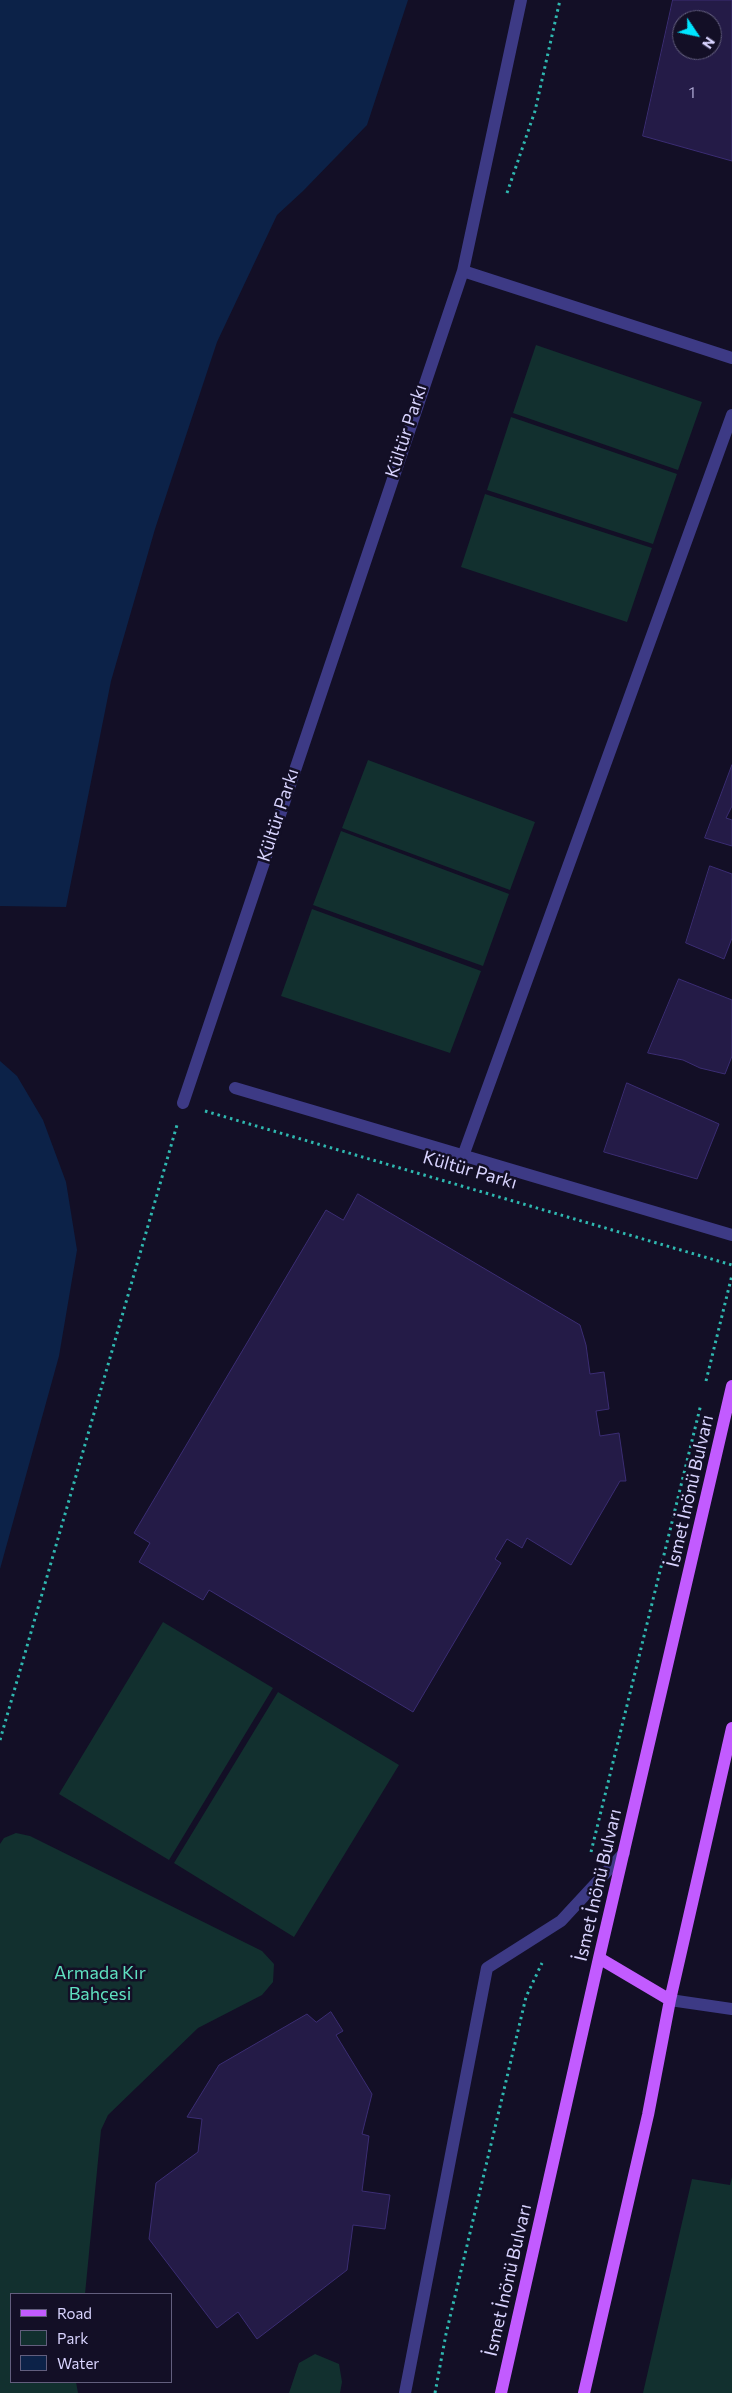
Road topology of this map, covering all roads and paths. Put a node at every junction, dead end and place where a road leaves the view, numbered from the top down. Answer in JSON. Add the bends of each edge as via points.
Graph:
{"nodes":[{"id":1,"x":521,"y":0,"type":"edge"},
{"id":2,"x":560,"y":0,"type":"edge"},
{"id":3,"x":506,"y":194,"type":"dead end"},
{"id":4,"x":463,"y":271,"type":"junction"},
{"id":5,"x":732,"y":358,"type":"edge"},
{"id":6,"x":732,"y":415,"type":"edge"},
{"id":7,"x":235,"y":1088,"type":"dead end"},
{"id":8,"x":183,"y":1103,"type":"joint"},
{"id":9,"x":196,"y":1108,"type":"dead end"},
{"id":10,"x":463,"y":1156,"type":"junction"},
{"id":11,"x":732,"y":1235,"type":"edge"},
{"id":12,"x":732,"y":1265,"type":"edge"},
{"id":13,"x":732,"y":1275,"type":"edge"},
{"id":14,"x":732,"y":1386,"type":"edge"},
{"id":15,"x":704,"y":1391,"type":"dead end"},
{"id":16,"x":701,"y":1400,"type":"dead end"},
{"id":17,"x":732,"y":1728,"type":"edge"},
{"id":18,"x":0,"y":1740,"type":"edge"},
{"id":19,"x":624,"y":1852,"type":"junction"},
{"id":20,"x":588,"y":1861,"type":"dead end"},
{"id":21,"x":561,"y":1921,"type":"junction"},
{"id":22,"x":599,"y":1958,"type":"junction"},
{"id":23,"x":670,"y":2000,"type":"junction"},
{"id":24,"x":732,"y":2009,"type":"edge"},
{"id":25,"x":404,"y":2393,"type":"edge"},
{"id":26,"x":435,"y":2393,"type":"edge"},
{"id":27,"x":501,"y":2393,"type":"edge"},
{"id":28,"x":584,"y":2393,"type":"edge"}],
"edges":[{"from":1,"to":4,"type":"street","name":"Kültür Parkı"},
{"from":2,"to":3,"type":"path","via":[[535,111]]},
{"from":4,"to":5,"type":"street"},
{"from":4,"to":8,"type":"street","name":"Kültür Parkı"},
{"from":6,"to":10,"type":"street"},
{"from":7,"to":10,"type":"street"},
{"from":8,"to":18,"type":"path"},
{"from":9,"to":12,"type":"path","name":"Kültür Parkı"},
{"from":10,"to":11,"type":"street"},
{"from":13,"to":15,"type":"path"},
{"from":14,"to":19,"type":"main road","name":"İsmet İnönü Bulvarı"},
{"from":16,"to":20,"type":"path"},
{"from":17,"to":23,"type":"main road"},
{"from":19,"to":21,"type":"street"},
{"from":19,"to":22,"type":"main road","name":"İsmet İnönü Bulvarı"},
{"from":21,"to":25,"type":"street","via":[[487,1968]]},
{"from":21,"to":26,"type":"path","via":[[526,1997]]},
{"from":22,"to":23,"type":"main road"},
{"from":22,"to":27,"type":"main road","name":"İsmet İnönü Bulvarı"},
{"from":23,"to":24,"type":"street"},
{"from":23,"to":28,"type":"main road","via":[[648,2115]]}]}
